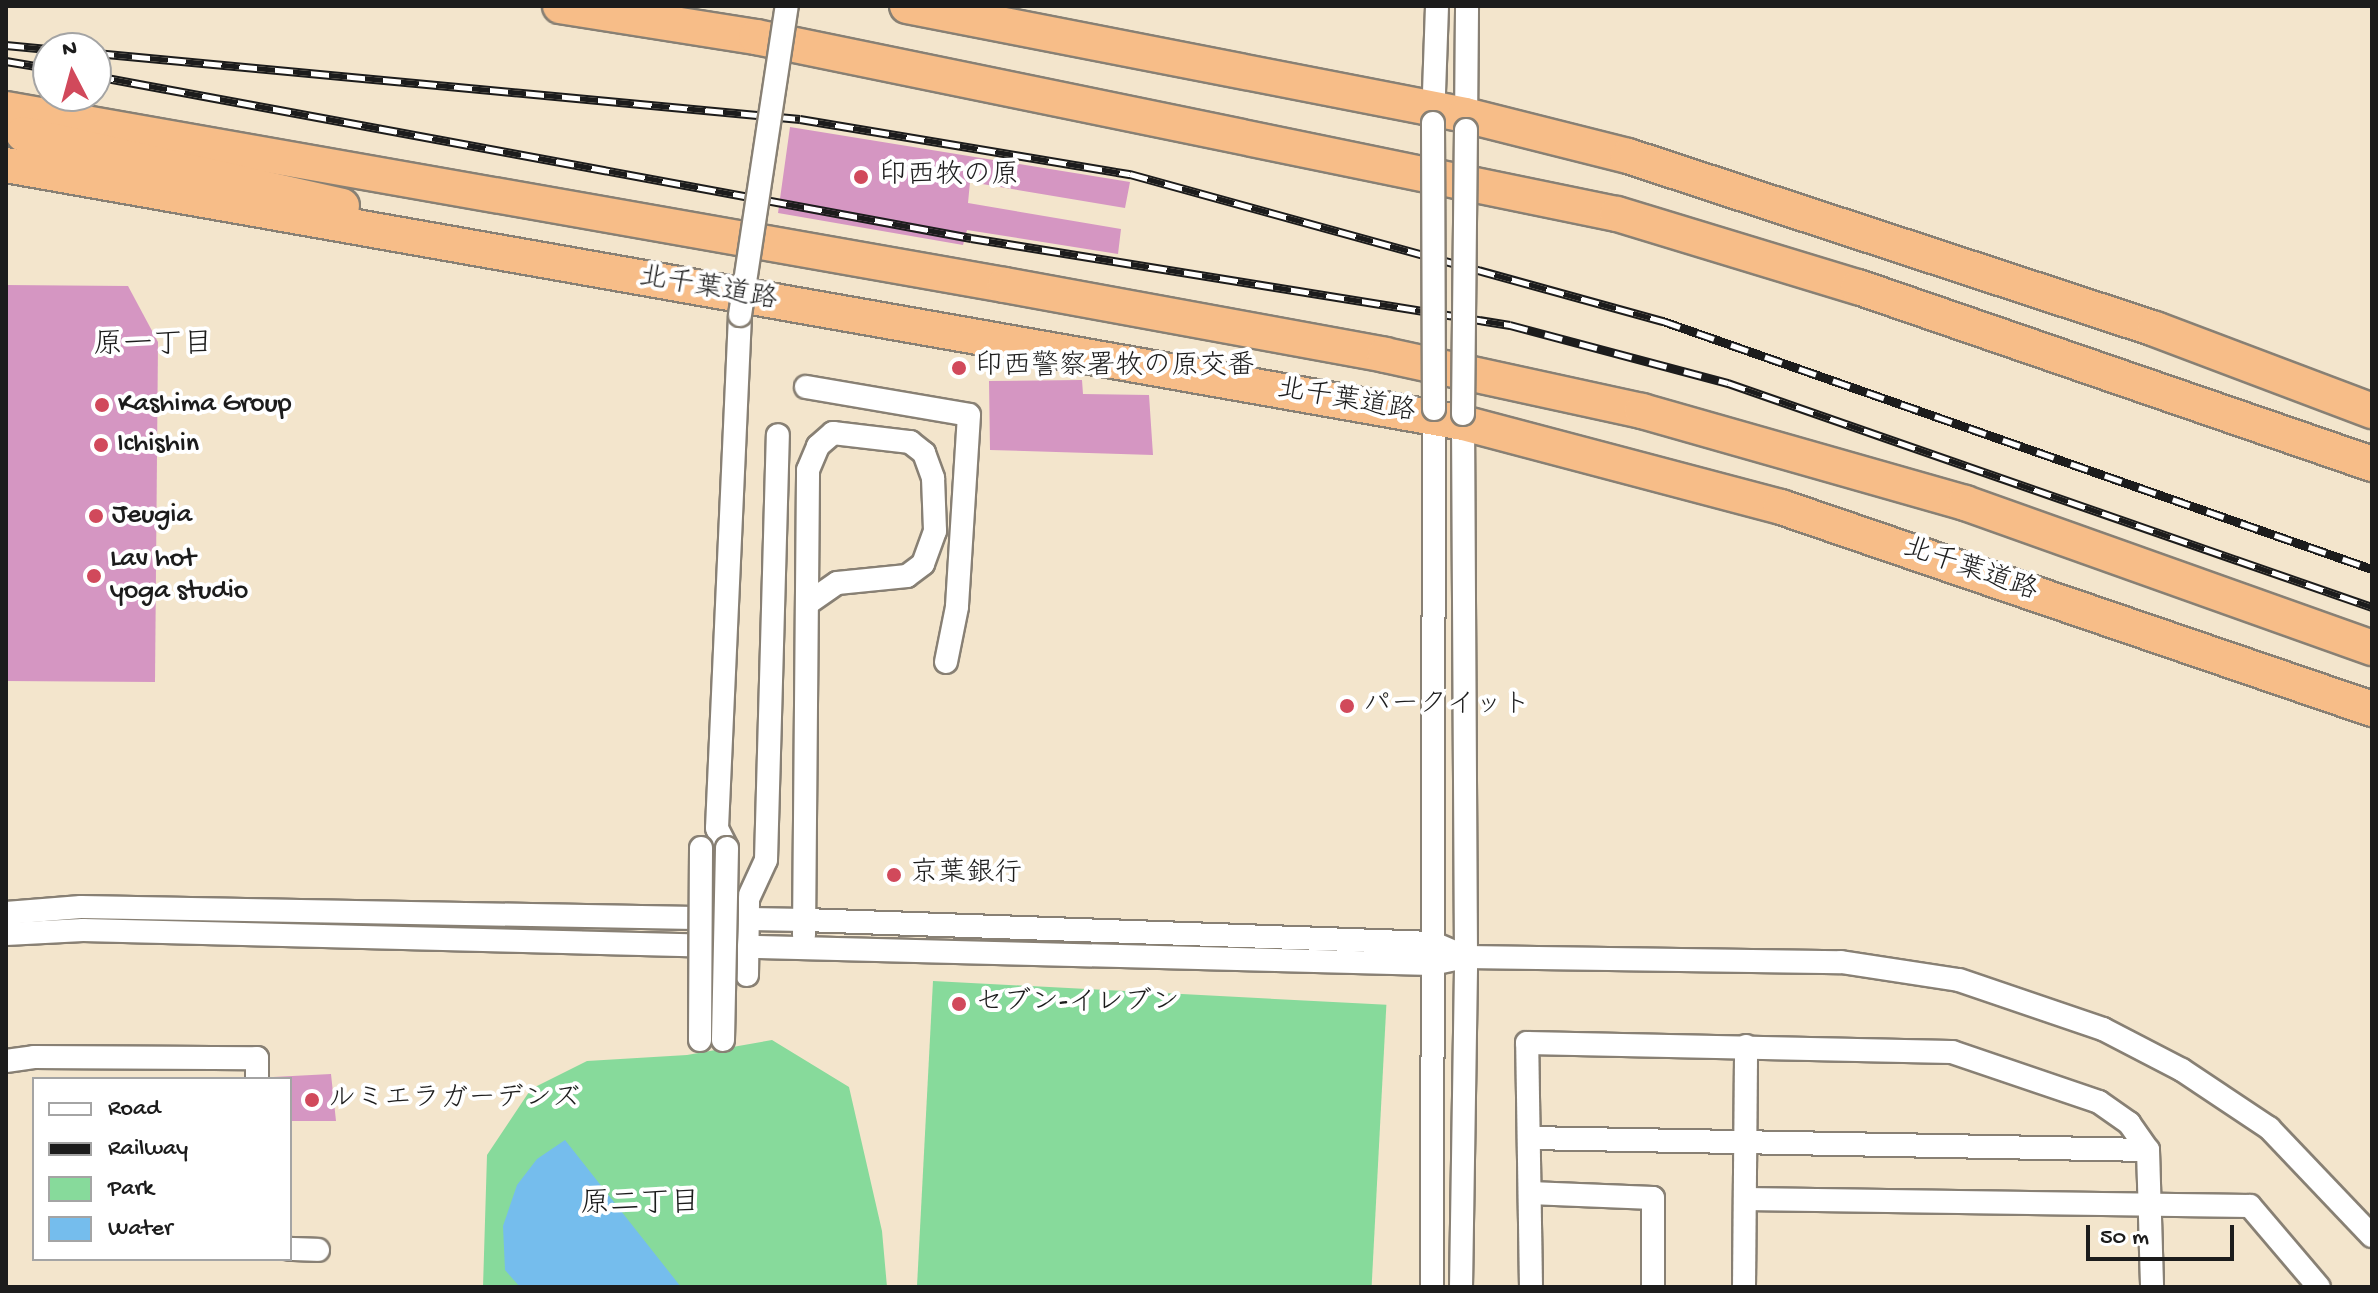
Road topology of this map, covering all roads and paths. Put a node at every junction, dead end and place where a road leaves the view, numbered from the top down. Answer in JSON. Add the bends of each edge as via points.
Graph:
{"nodes":[{"id":1,"x":560,"y":6,"type":"edge"},
{"id":2,"x":787,"y":6,"type":"edge"},
{"id":3,"x":907,"y":6,"type":"edge"},
{"id":4,"x":1437,"y":6,"type":"edge"},
{"id":5,"x":1467,"y":6,"type":"edge"},
{"id":6,"x":6,"y":109,"type":"edge"},
{"id":7,"x":1449,"y":119,"type":"junction"},
{"id":8,"x":6,"y":131,"type":"edge"},
{"id":9,"x":6,"y":165,"type":"edge"},
{"id":10,"x":466,"y":249,"type":"junction"},
{"id":11,"x":806,"y":387,"type":"dead end"},
{"id":12,"x":2372,"y":411,"type":"edge"},
{"id":13,"x":1448,"y":416,"type":"junction"},
{"id":14,"x":778,"y":435,"type":"dead end"},
{"id":15,"x":2372,"y":464,"type":"edge"},
{"id":16,"x":811,"y":601,"type":"junction"},
{"id":17,"x":2372,"y":648,"type":"edge"},
{"id":18,"x":946,"y":662,"type":"dead end"},
{"id":19,"x":2372,"y":709,"type":"edge"},
{"id":20,"x":722,"y":838,"type":"junction"},
{"id":21,"x":6,"y":913,"type":"edge"},
{"id":22,"x":748,"y":919,"type":"junction"},
{"id":23,"x":805,"y":920,"type":"junction"},
{"id":24,"x":6,"y":934,"type":"edge"},
{"id":25,"x":748,"y":947,"type":"junction"},
{"id":26,"x":804,"y":948,"type":"junction"},
{"id":27,"x":1432,"y":954,"type":"junction"},
{"id":28,"x":1466,"y":957,"type":"junction"},
{"id":29,"x":747,"y":975,"type":"dead end"},
{"id":30,"x":1746,"y":1046,"type":"junction"},
{"id":31,"x":6,"y":1061,"type":"edge"},
{"id":32,"x":257,"y":1077,"type":"edge"},
{"id":33,"x":1529,"y":1138,"type":"junction"},
{"id":34,"x":1746,"y":1144,"type":"junction"},
{"id":35,"x":2148,"y":1150,"type":"junction"},
{"id":36,"x":1530,"y":1193,"type":"junction"},
{"id":37,"x":1745,"y":1199,"type":"junction"},
{"id":38,"x":2153,"y":1205,"type":"junction"},
{"id":39,"x":2372,"y":1236,"type":"edge"},
{"id":40,"x":292,"y":1249,"type":"edge"},
{"id":41,"x":318,"y":1250,"type":"dead end"},
{"id":42,"x":1432,"y":1287,"type":"edge"},
{"id":43,"x":1461,"y":1287,"type":"edge"},
{"id":44,"x":1531,"y":1287,"type":"edge"},
{"id":45,"x":1653,"y":1287,"type":"edge"},
{"id":46,"x":1744,"y":1287,"type":"edge"},
{"id":47,"x":2152,"y":1287,"type":"edge"},
{"id":48,"x":2319,"y":1287,"type":"edge"}],
"edges":[{"from":1,"to":15,"type":"highway","via":[[771,40],[1617,214],[1858,287]]},
{"from":2,"to":20,"type":"street","bridge":true,"via":[[740,315]]},
{"from":3,"to":7,"type":"highway"},
{"from":4,"to":7,"type":"street"},
{"from":5,"to":7,"type":"street"},
{"from":6,"to":17,"type":"highway","name":"北千葉道路","via":[[1385,355],[1642,411],[1965,503],[2216,588]]},
{"from":7,"to":12,"type":"highway","via":[[1628,156],[2155,329]]},
{"from":7,"to":13,"type":"street","bridge":true},
{"from":7,"to":13,"type":"street","bridge":true},
{"from":8,"to":10,"type":"highway","via":[[416,224]]},
{"from":9,"to":10,"type":"highway","name":"北千葉道路"},
{"from":10,"to":13,"type":"highway","name":"北千葉道路"},
{"from":11,"to":18,"type":"street","via":[[969,415],[957,607]]},
{"from":13,"to":19,"type":"highway","name":"北千葉道路","via":[[1781,507]]},
{"from":13,"to":27,"type":"street"},
{"from":13,"to":28,"type":"street"},
{"from":14,"to":22,"type":"street","via":[[766,860],[748,899]]},
{"from":16,"to":16,"type":"street","via":[[808,470],[818,446],[833,433],[910,442],[924,453],[933,478],[935,531],[923,564],[907,576],[837,583]]},
{"from":16,"to":23,"type":"street"},
{"from":20,"to":20,"type":"street","bridge":true,"via":[[701,848],[700,1040],[723,1040]]},
{"from":21,"to":22,"type":"street","via":[[81,907]]},
{"from":22,"to":23,"type":"street"},
{"from":22,"to":25,"type":"street"},
{"from":23,"to":26,"type":"street"},
{"from":23,"to":27,"type":"street"},
{"from":24,"to":25,"type":"street","via":[[83,930]]},
{"from":25,"to":26,"type":"street"},
{"from":25,"to":29,"type":"street"},
{"from":26,"to":27,"type":"street"},
{"from":27,"to":28,"type":"street"},
{"from":27,"to":42,"type":"street"},
{"from":28,"to":39,"type":"street","via":[[1841,962],[1959,980],[2031,1001],[2103,1029],[2182,1070],[2269,1128]]},
{"from":28,"to":43,"type":"street"},
{"from":30,"to":33,"type":"street","via":[[1527,1043]]},
{"from":30,"to":34,"type":"street"},
{"from":30,"to":35,"type":"street","via":[[1952,1052],[2099,1102],[2129,1123]]},
{"from":31,"to":32,"type":"street","via":[[257,1058]]},
{"from":33,"to":34,"type":"street"},
{"from":33,"to":36,"type":"street"},
{"from":34,"to":35,"type":"street"},
{"from":34,"to":37,"type":"street"},
{"from":35,"to":38,"type":"street"},
{"from":36,"to":44,"type":"street"},
{"from":36,"to":45,"type":"street","via":[[1653,1198]]},
{"from":37,"to":38,"type":"street"},
{"from":37,"to":46,"type":"street"},
{"from":38,"to":47,"type":"street"},
{"from":38,"to":48,"type":"street","via":[[2250,1206]]},
{"from":40,"to":41,"type":"street"}]}
